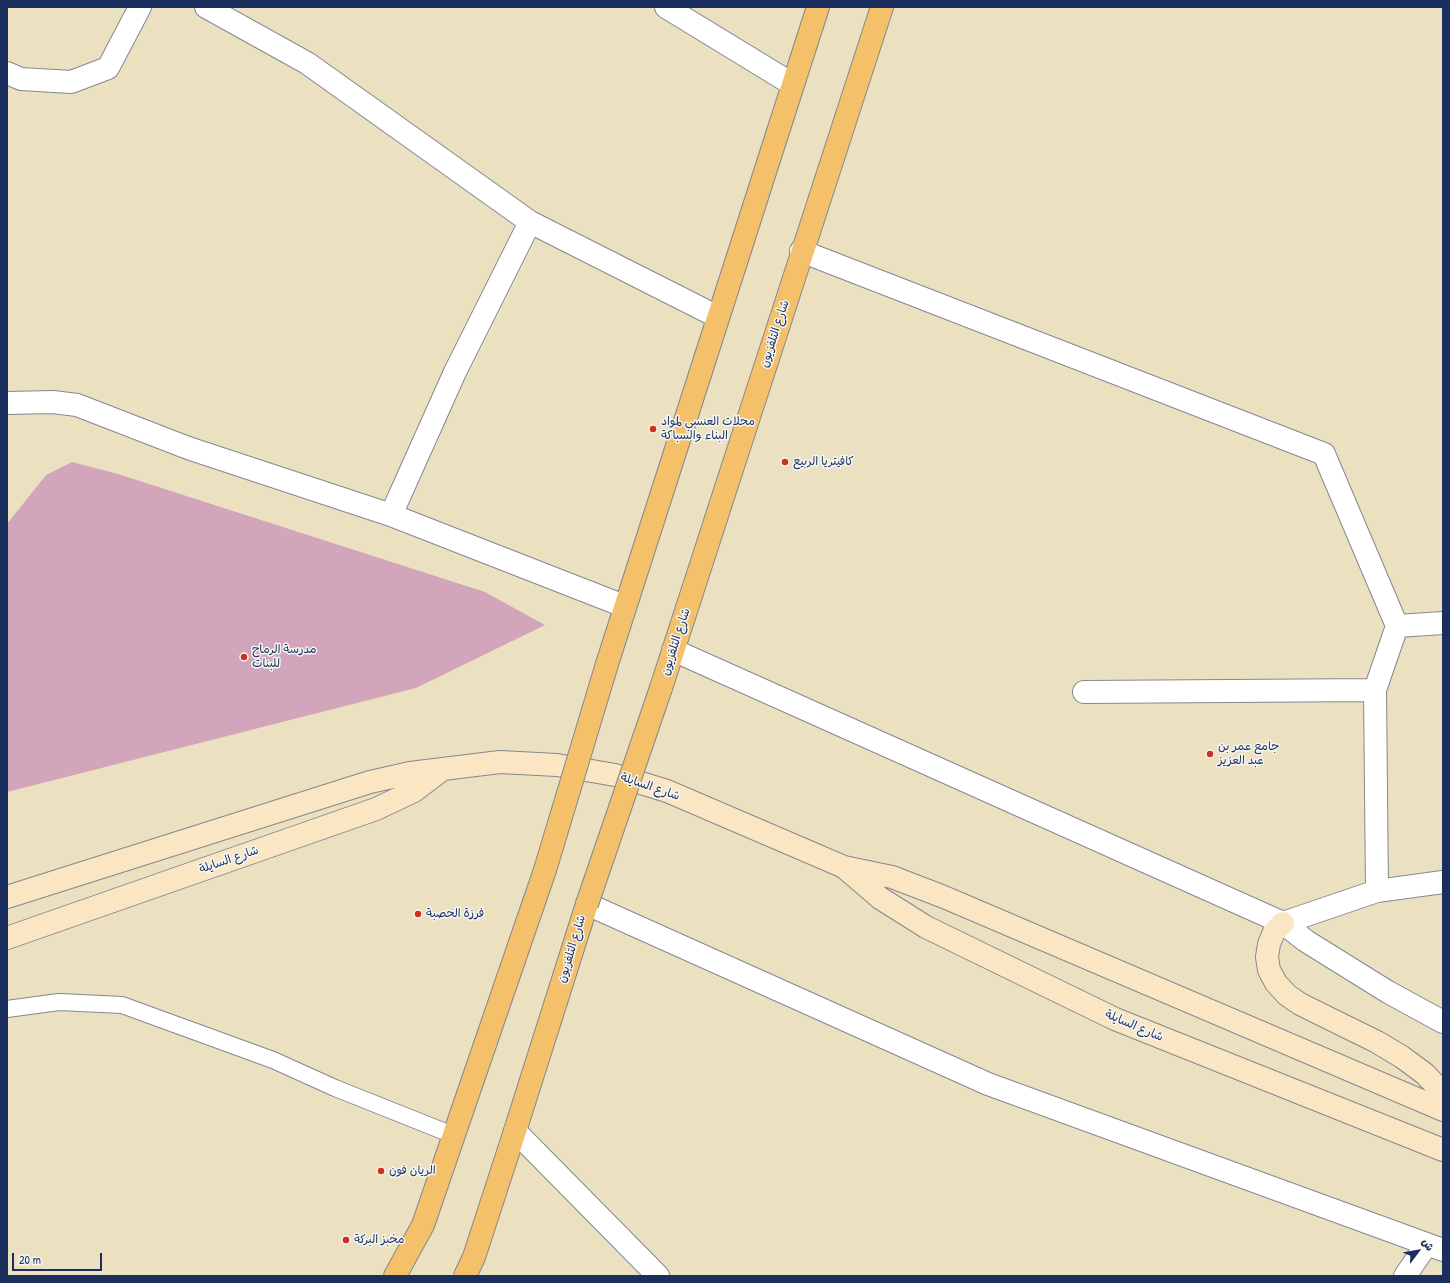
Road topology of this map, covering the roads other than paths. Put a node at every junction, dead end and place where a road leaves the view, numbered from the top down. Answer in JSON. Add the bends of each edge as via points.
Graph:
{"nodes":[{"id":1,"x":140,"y":7,"type":"edge"},
{"id":2,"x":206,"y":7,"type":"edge"},
{"id":3,"x":666,"y":7,"type":"edge"},
{"id":4,"x":818,"y":7,"type":"edge"},
{"id":5,"x":882,"y":7,"type":"edge"},
{"id":6,"x":7,"y":73,"type":"edge"},
{"id":7,"x":792,"y":84,"type":"junction"},
{"id":8,"x":530,"y":222,"type":"junction"},
{"id":9,"x":801,"y":251,"type":"junction"},
{"id":10,"x":718,"y":317,"type":"junction"},
{"id":11,"x":7,"y":403,"type":"edge"},
{"id":12,"x":391,"y":515,"type":"junction"},
{"id":13,"x":624,"y":606,"type":"junction"},
{"id":14,"x":1443,"y":622,"type":"edge"},
{"id":15,"x":1397,"y":626,"type":"junction"},
{"id":16,"x":673,"y":650,"type":"junction"},
{"id":17,"x":1375,"y":690,"type":"junction"},
{"id":18,"x":1084,"y":692,"type":"dead end"},
{"id":19,"x":444,"y":769,"type":"junction"},
{"id":20,"x":844,"y":867,"type":"junction"},
{"id":21,"x":1443,"y":882,"type":"edge"},
{"id":22,"x":1377,"y":891,"type":"junction"},
{"id":23,"x":7,"y":897,"type":"edge"},
{"id":24,"x":587,"y":904,"type":"junction"},
{"id":25,"x":1283,"y":923,"type":"junction"},
{"id":26,"x":7,"y":938,"type":"edge"},
{"id":27,"x":7,"y":1009,"type":"edge"},
{"id":28,"x":1443,"y":1022,"type":"edge"},
{"id":29,"x":1443,"y":1093,"type":"edge"},
{"id":30,"x":1443,"y":1110,"type":"edge"},
{"id":31,"x":515,"y":1131,"type":"junction"},
{"id":32,"x":453,"y":1135,"type":"junction"},
{"id":33,"x":1443,"y":1150,"type":"edge"},
{"id":34,"x":1435,"y":1247,"type":"edge"},
{"id":35,"x":395,"y":1276,"type":"edge"},
{"id":36,"x":465,"y":1276,"type":"edge"},
{"id":37,"x":658,"y":1276,"type":"edge"},
{"id":38,"x":1405,"y":1276,"type":"edge"}],
"edges":[{"from":1,"to":6,"type":"street","via":[[108,68],[70,82],[21,79]]},
{"from":2,"to":8,"type":"street","via":[[307,63]]},
{"from":3,"to":7,"type":"street"},
{"from":4,"to":7,"type":"main road"},
{"from":5,"to":9,"type":"main road","name":"شارع التلفزيون"},
{"from":7,"to":10,"type":"main road"},
{"from":8,"to":10,"type":"street"},
{"from":8,"to":12,"type":"street","via":[[455,372]]},
{"from":9,"to":15,"type":"street","via":[[1324,454]]},
{"from":9,"to":16,"type":"main road","name":"شارع التلفزيون"},
{"from":10,"to":13,"type":"main road"},
{"from":11,"to":12,"type":"street","via":[[53,402],[77,405],[188,448]]},
{"from":12,"to":13,"type":"street"},
{"from":13,"to":32,"type":"main road","bridge":true,"via":[[545,870]]},
{"from":14,"to":15,"type":"street"},
{"from":15,"to":17,"type":"street"},
{"from":16,"to":24,"type":"main road","name":"شارع التلفزيون","bridge":true},
{"from":16,"to":25,"type":"street"},
{"from":17,"to":18,"type":"street"},
{"from":17,"to":22,"type":"street"},
{"from":19,"to":20,"type":"main road","name":"شارع السايلة","via":[[500,762],[557,764],[615,775],[667,791]]},
{"from":19,"to":23,"type":"main road","name":"شارع السايلة","via":[[370,782]]},
{"from":19,"to":26,"type":"main road","name":"شارع السايلة","via":[[414,791],[376,810]]},
{"from":20,"to":30,"type":"main road","name":"شارع السايلة","via":[[892,877],[944,896]]},
{"from":20,"to":33,"type":"main road","name":"شارع السايلة","via":[[880,898],[926,927],[1115,1019]]},
{"from":21,"to":22,"type":"street"},
{"from":22,"to":25,"type":"street"},
{"from":24,"to":31,"type":"main road","name":"شارع التلفزيون"},
{"from":24,"to":34,"type":"street","via":[[988,1084]]},
{"from":25,"to":28,"type":"street","via":[[1306,941],[1388,992]]},
{"from":25,"to":29,"type":"main road","via":[[1274,932],[1267,956],[1269,970],[1287,995],[1402,1057],[1425,1074]]},
{"from":27,"to":32,"type":"lane","via":[[59,1002],[122,1005],[273,1060]]},
{"from":31,"to":36,"type":"main road","name":"شارع التلفزيون","via":[[474,1257]]},
{"from":31,"to":37,"type":"street"},
{"from":32,"to":35,"type":"main road","via":[[423,1225]]},
{"from":34,"to":38,"type":"street"}]}
